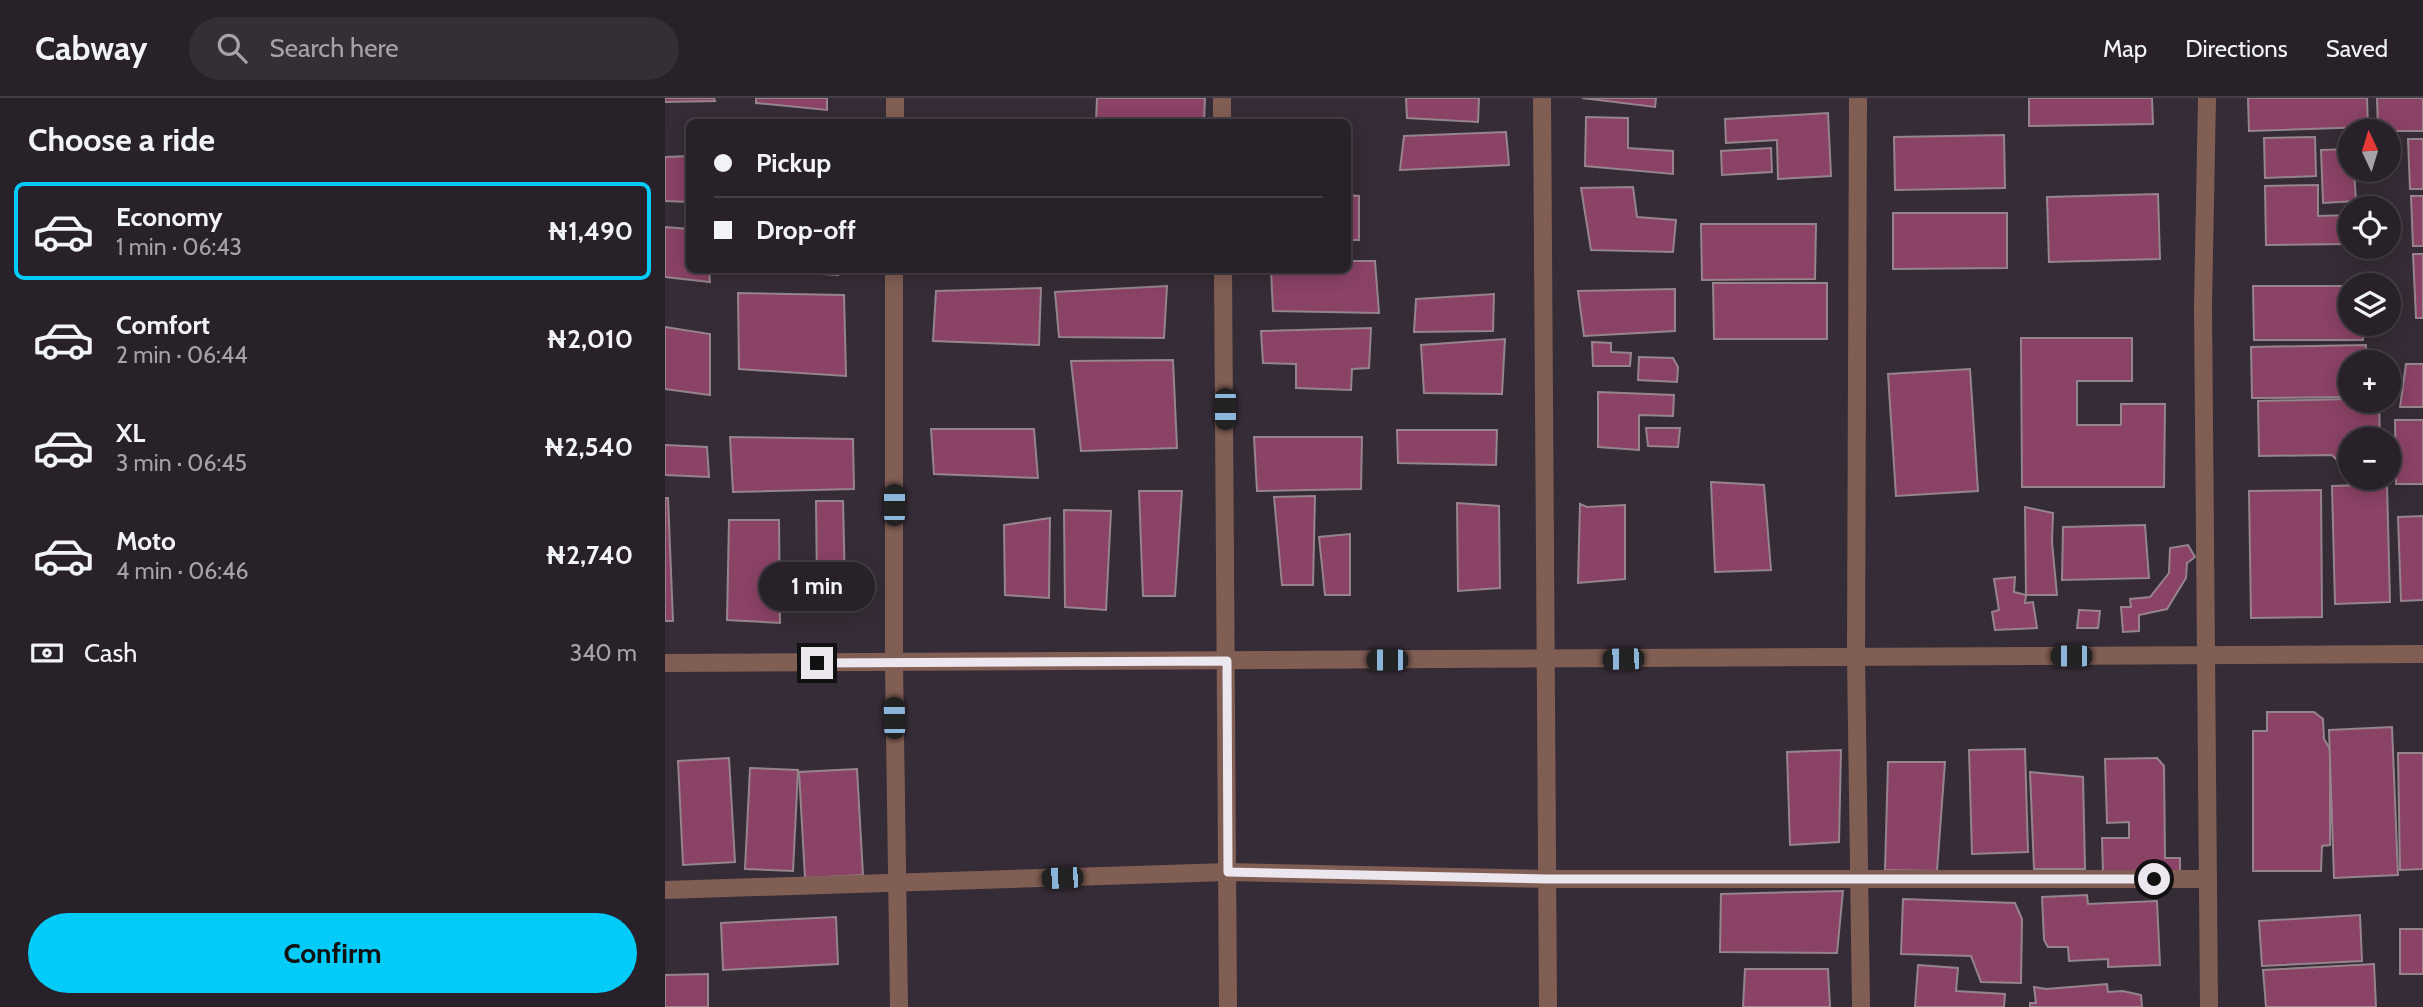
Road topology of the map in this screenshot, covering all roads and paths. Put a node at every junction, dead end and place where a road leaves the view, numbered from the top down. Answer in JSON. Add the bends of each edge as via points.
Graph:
{"nodes":[{"id":1,"x":895,"y":98,"type":"edge"},
{"id":2,"x":1222,"y":98,"type":"edge"},
{"id":3,"x":1542,"y":98,"type":"edge"},
{"id":4,"x":1858,"y":98,"type":"edge"},
{"id":5,"x":2207,"y":98,"type":"edge"},
{"id":6,"x":895,"y":119,"type":"edge"},
{"id":7,"x":1222,"y":119,"type":"edge"},
{"id":8,"x":894,"y":273,"type":"edge"},
{"id":9,"x":1223,"y":273,"type":"edge"},
{"id":10,"x":2423,"y":654,"type":"edge"},
{"id":11,"x":1856,"y":656,"type":"junction"},
{"id":12,"x":2205,"y":657,"type":"junction"},
{"id":13,"x":1546,"y":659,"type":"junction"},
{"id":14,"x":1227,"y":661,"type":"junction"},
{"id":15,"x":665,"y":663,"type":"edge"},
{"id":16,"x":894,"y":663,"type":"junction"},
{"id":17,"x":1228,"y":872,"type":"junction"},
{"id":18,"x":1547,"y":879,"type":"junction"},
{"id":19,"x":1859,"y":879,"type":"junction"},
{"id":20,"x":2208,"y":879,"type":"junction"},
{"id":21,"x":897,"y":884,"type":"junction"},
{"id":22,"x":665,"y":890,"type":"edge"},
{"id":23,"x":899,"y":1007,"type":"edge"},
{"id":24,"x":1228,"y":1007,"type":"edge"},
{"id":25,"x":1548,"y":1007,"type":"edge"},
{"id":26,"x":1861,"y":1007,"type":"edge"},
{"id":27,"x":2209,"y":1007,"type":"edge"}],
"edges":[{"from":1,"to":6,"type":"street"},
{"from":2,"to":7,"type":"street"},
{"from":3,"to":13,"type":"street"},
{"from":4,"to":11,"type":"street"},
{"from":5,"to":12,"type":"street"},
{"from":8,"to":16,"type":"street"},
{"from":9,"to":14,"type":"street"},
{"from":10,"to":12,"type":"street"},
{"from":11,"to":12,"type":"street"},
{"from":11,"to":13,"type":"street"},
{"from":11,"to":19,"type":"street"},
{"from":12,"to":20,"type":"street"},
{"from":13,"to":14,"type":"street"},
{"from":13,"to":18,"type":"street"},
{"from":14,"to":16,"type":"street"},
{"from":14,"to":17,"type":"street"},
{"from":15,"to":16,"type":"street"},
{"from":16,"to":21,"type":"street"},
{"from":17,"to":18,"type":"street"},
{"from":17,"to":21,"type":"street"},
{"from":17,"to":24,"type":"street"},
{"from":18,"to":19,"type":"street"},
{"from":18,"to":25,"type":"street"},
{"from":19,"to":20,"type":"street"},
{"from":19,"to":26,"type":"street"},
{"from":20,"to":27,"type":"street"},
{"from":21,"to":22,"type":"street"},
{"from":21,"to":23,"type":"street"}]}
